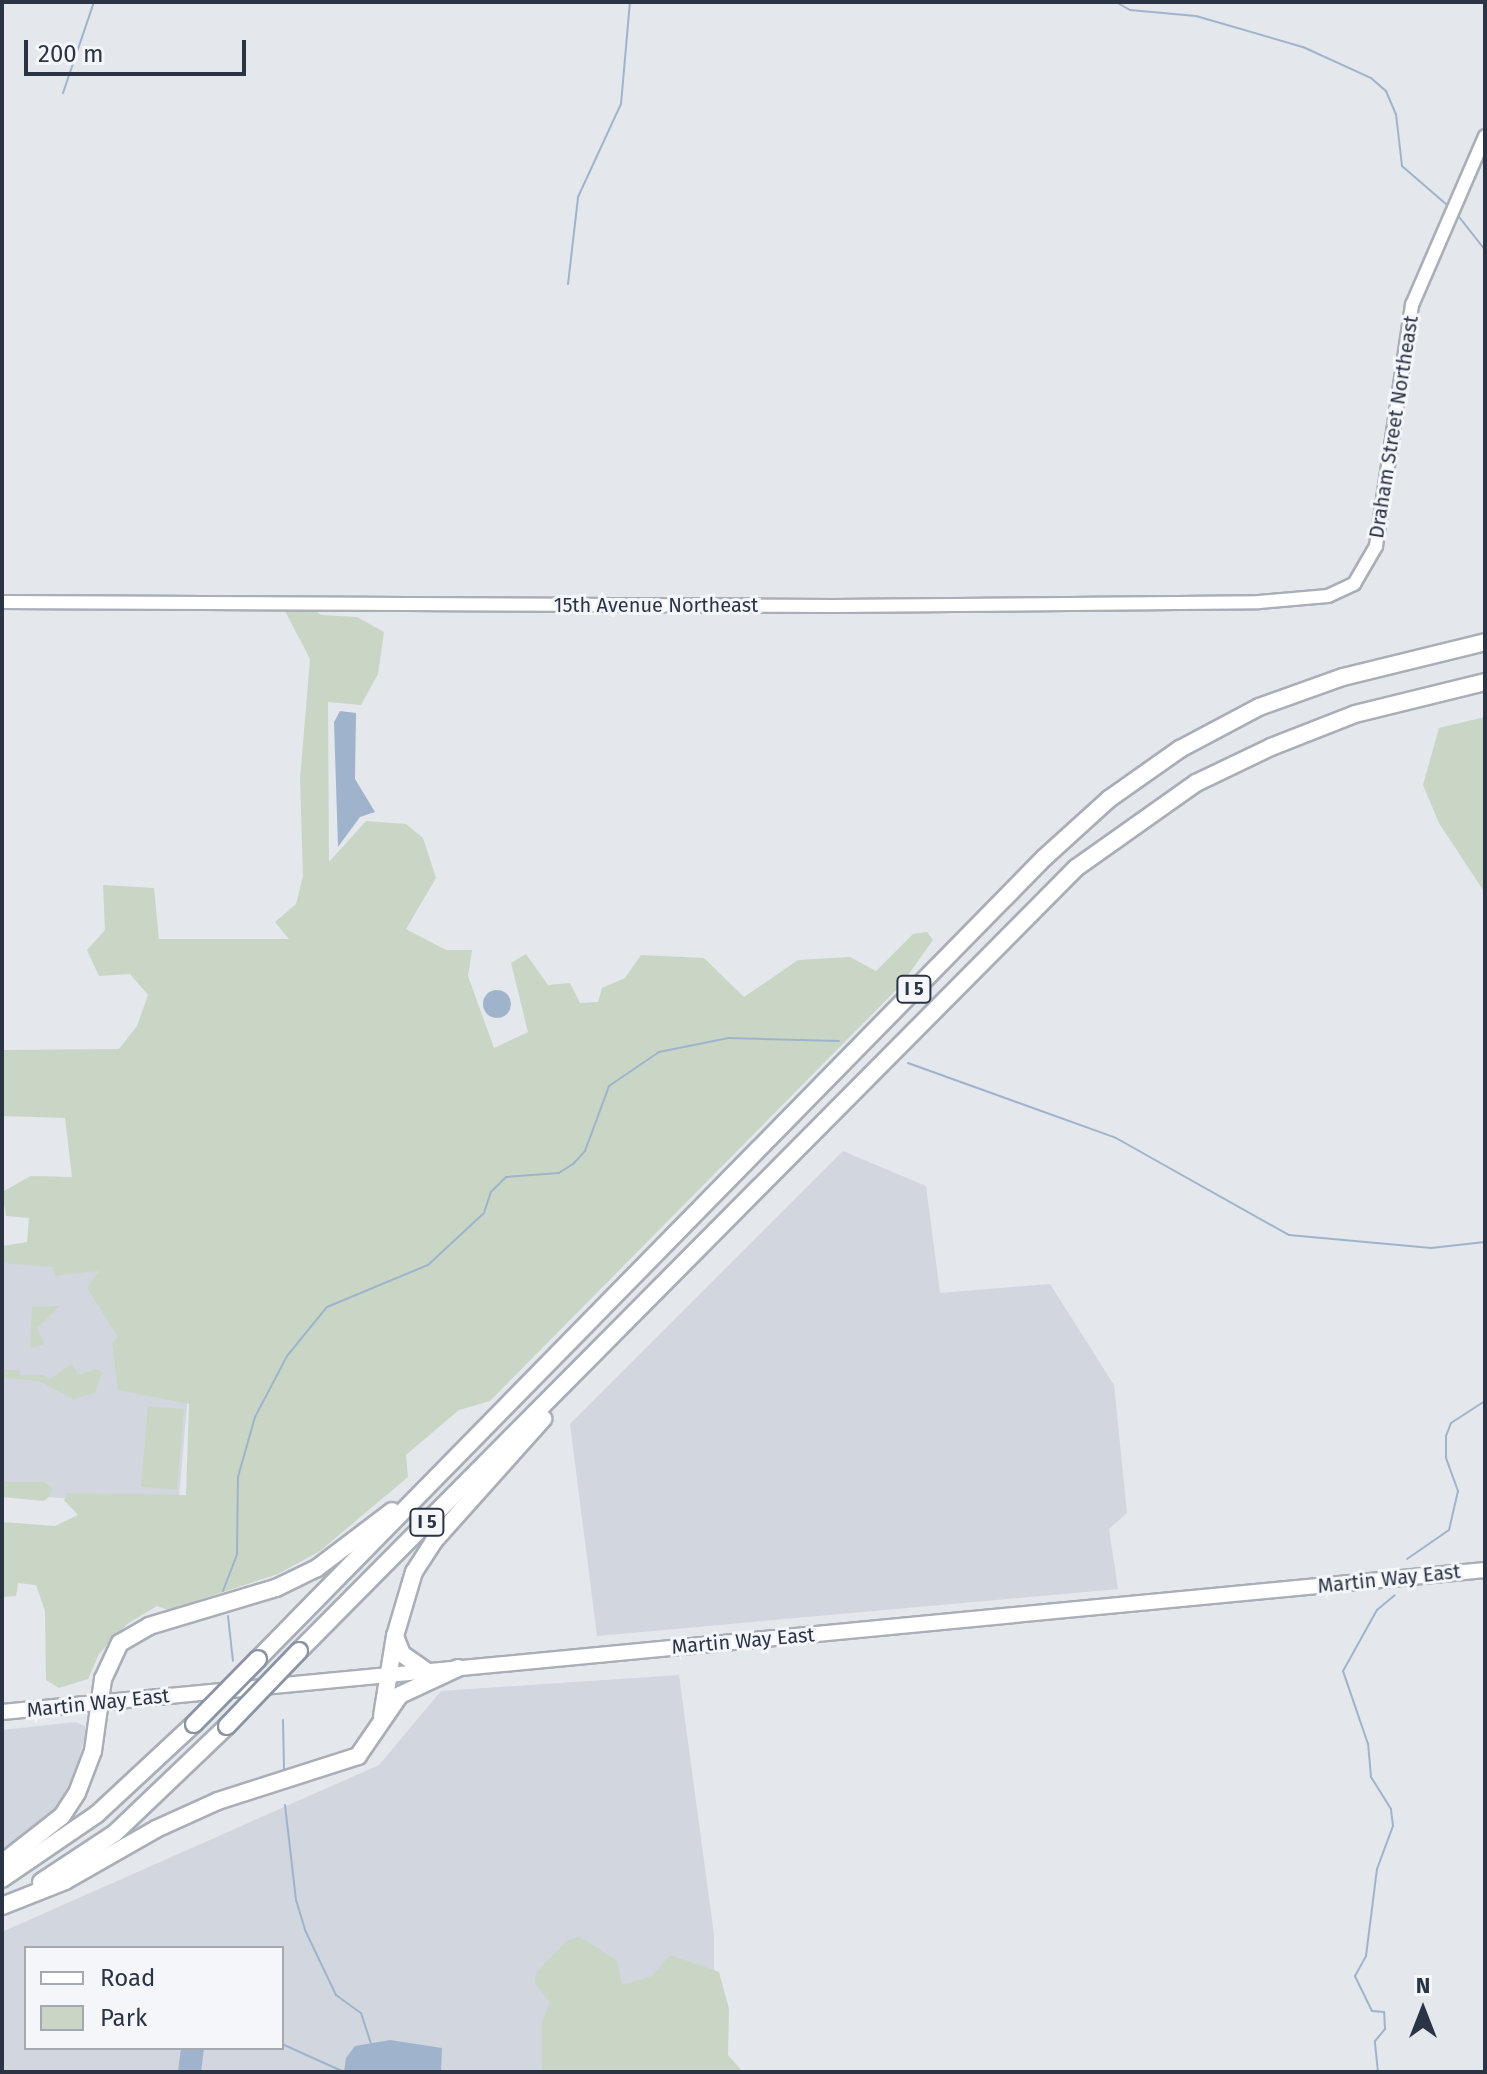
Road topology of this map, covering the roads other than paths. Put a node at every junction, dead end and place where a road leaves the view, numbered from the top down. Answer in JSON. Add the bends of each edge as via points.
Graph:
{"nodes":[{"id":1,"x":1485,"y":136,"type":"edge"},
{"id":2,"x":1310,"y":599,"type":"joint"},
{"id":3,"x":2,"y":602,"type":"edge"},
{"id":4,"x":1485,"y":642,"type":"edge"},
{"id":5,"x":1485,"y":682,"type":"edge"},
{"id":6,"x":554,"y":1393,"type":"junction"},
{"id":7,"x":435,"y":1478,"type":"junction"},
{"id":8,"x":1485,"y":1570,"type":"edge"},
{"id":9,"x":395,"y":1636,"type":"junction"},
{"id":10,"x":458,"y":1668,"type":"junction"},
{"id":11,"x":426,"y":1671,"type":"junction"},
{"id":12,"x":387,"y":1675,"type":"junction"},
{"id":13,"x":96,"y":1703,"type":"junction"},
{"id":14,"x":2,"y":1712,"type":"edge"},
{"id":15,"x":381,"y":1726,"type":"junction"},
{"id":16,"x":2,"y":1863,"type":"edge"},
{"id":17,"x":2,"y":1879,"type":"edge"},
{"id":18,"x":2,"y":1905,"type":"edge"}],
"edges":[{"from":1,"to":2,"type":"street","name":"Draham Street Northeast","via":[[1412,305],[1372,557],[1350,587]]},
{"from":2,"to":3,"type":"street","name":"15th Avenue Northeast","via":[[833,606]]},
{"from":4,"to":7,"type":"highway","number":"I 5","via":[[1343,677],[1259,707],[1180,749],[1109,799],[1032,869]]},
{"from":5,"to":6,"type":"highway","number":"I 5","via":[[1355,714],[1271,747],[1196,783],[1100,849],[1031,909]]},
{"from":6,"to":9,"type":"highway","via":[[544,1417],[434,1541],[414,1572]]},
{"from":6,"to":18,"type":"highway","number":"I 5","bridge":true,"via":[[115,1833]]},
{"from":7,"to":13,"type":"highway","via":[[317,1568],[276,1588],[129,1636],[113,1652]]},
{"from":7,"to":17,"type":"highway","number":"I 5","bridge":true,"via":[[194,1724],[97,1814]]},
{"from":8,"to":10,"type":"main road","name":"Martin Way East"},
{"from":9,"to":11,"type":"highway","via":[[402,1654]]},
{"from":9,"to":12,"type":"highway"},
{"from":10,"to":11,"type":"main road","name":"Martin Way East"},
{"from":10,"to":15,"type":"highway","via":[[400,1695]]},
{"from":11,"to":12,"type":"main road","name":"Martin Way East"},
{"from":12,"to":13,"type":"main road","name":"Martin Way East"},
{"from":12,"to":15,"type":"highway"},
{"from":13,"to":14,"type":"main road","name":"Martin Way East"},
{"from":13,"to":16,"type":"highway","via":[[93,1751],[70,1805]]},
{"from":15,"to":18,"type":"highway","via":[[358,1756],[218,1801],[65,1881]]}]}
